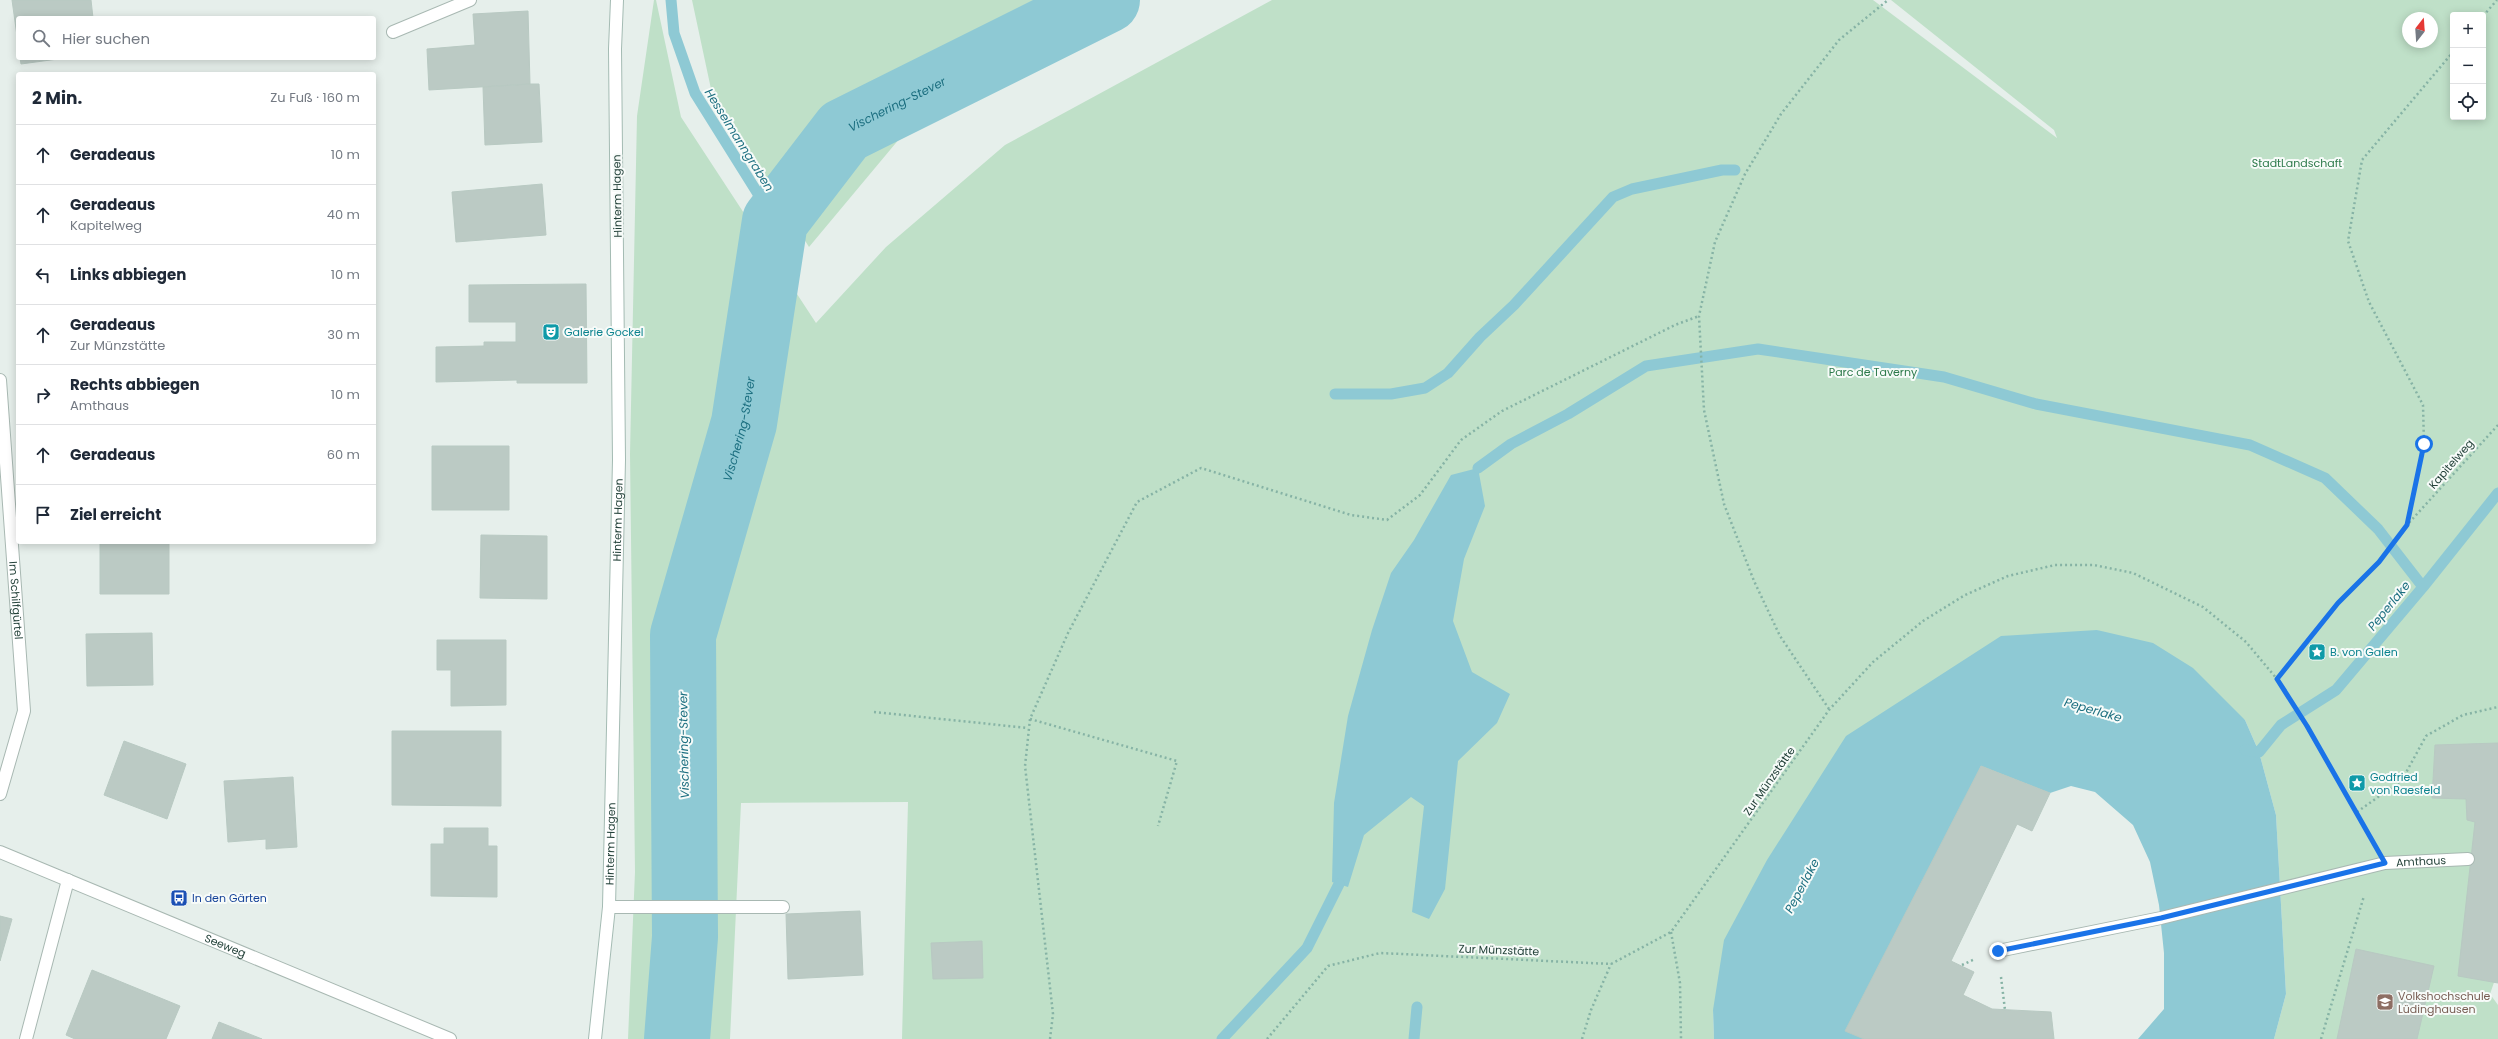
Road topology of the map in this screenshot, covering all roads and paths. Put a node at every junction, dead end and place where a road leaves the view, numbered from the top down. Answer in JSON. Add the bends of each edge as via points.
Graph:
{"nodes":[{"id":1,"x":470,"y":0,"type":"edge"},
{"id":2,"x":617,"y":0,"type":"edge"},
{"id":3,"x":1878,"y":0,"type":"edge"},
{"id":4,"x":1888,"y":0,"type":"edge"},
{"id":5,"x":2497,"y":0,"type":"edge"},
{"id":6,"x":1883,"y":3,"type":"junction"},
{"id":7,"x":2486,"y":13,"type":"edge"},
{"id":8,"x":393,"y":32,"type":"dead end"},
{"id":9,"x":2450,"y":56,"type":"edge"},
{"id":10,"x":1699,"y":316,"type":"junction"},
{"id":11,"x":0,"y":380,"type":"edge"},
{"id":12,"x":2498,"y":425,"type":"edge"},
{"id":13,"x":2407,"y":525,"type":"junction"},
{"id":14,"x":2277,"y":679,"type":"junction"},
{"id":15,"x":2498,"y":707,"type":"edge"},
{"id":16,"x":1829,"y":710,"type":"junction"},
{"id":17,"x":874,"y":712,"type":"dead end"},
{"id":18,"x":1030,"y":719,"type":"junction"},
{"id":19,"x":1028,"y":728,"type":"junction"},
{"id":20,"x":0,"y":794,"type":"edge"},
{"id":21,"x":2357,"y":812,"type":"junction"},
{"id":22,"x":1158,"y":826,"type":"dead end"},
{"id":23,"x":0,"y":852,"type":"edge"},
{"id":24,"x":2468,"y":859,"type":"dead end"},
{"id":25,"x":2385,"y":863,"type":"junction"},
{"id":26,"x":68,"y":880,"type":"junction"},
{"id":27,"x":782,"y":907,"type":"dead end"},
{"id":28,"x":608,"y":908,"type":"junction"},
{"id":29,"x":1671,"y":932,"type":"junction"},
{"id":30,"x":1998,"y":951,"type":"joint"},
{"id":31,"x":1611,"y":964,"type":"junction"},
{"id":32,"x":2006,"y":1010,"type":"dead end"},
{"id":33,"x":26,"y":1039,"type":"edge"},
{"id":34,"x":450,"y":1039,"type":"edge"},
{"id":35,"x":596,"y":1039,"type":"edge"},
{"id":36,"x":1050,"y":1039,"type":"edge"},
{"id":37,"x":1267,"y":1039,"type":"edge"},
{"id":38,"x":1582,"y":1039,"type":"edge"},
{"id":39,"x":1681,"y":1039,"type":"edge"},
{"id":40,"x":2321,"y":1039,"type":"edge"}],
"edges":[{"from":1,"to":8,"type":"street"},
{"from":2,"to":28,"type":"street","name":"Hinterm Hagen","via":[[615,49],[619,460]]},
{"from":3,"to":6,"type":"path"},
{"from":4,"to":6,"type":"path"},
{"from":5,"to":7,"type":"path"},
{"from":6,"to":10,"type":"path","via":[[1839,40],[1822,61],[1781,114],[1745,174],[1715,242]]},
{"from":9,"to":13,"type":"path","via":[[2362,160],[2348,241],[2369,302],[2422,405],[2424,444]]},
{"from":10,"to":16,"type":"path","via":[[1704,410],[1724,504],[1754,581],[1780,636]]},
{"from":10,"to":18,"type":"path","via":[[1675,325],[1502,411],[1461,440],[1420,495],[1387,520],[1351,515],[1201,468],[1137,502],[1068,633]]},
{"from":11,"to":20,"type":"street","name":"Im Schilfgürtel","via":[[24,711]]},
{"from":12,"to":13,"type":"path","name":"Kapitelweg"},
{"from":13,"to":14,"type":"path","name":"Kapitelweg","via":[[2379,562],[2338,603]]},
{"from":14,"to":16,"type":"path","name":"Zur Münzstätte","via":[[2246,642],[2203,607],[2133,573],[2094,565],[2055,565],[2008,576],[1965,595],[1923,621],[1873,662]]},
{"from":14,"to":21,"type":"path","name":"Zur Münzstätte","via":[[2307,726],[2342,792]]},
{"from":15,"to":21,"type":"path","via":[[2463,715],[2426,736],[2402,780]]},
{"from":16,"to":29,"type":"path","name":"Zur Münzstätte"},
{"from":17,"to":19,"type":"path"},
{"from":18,"to":19,"type":"path"},
{"from":18,"to":22,"type":"path","via":[[1177,761]]},
{"from":19,"to":36,"type":"path","via":[[1026,766],[1053,1014]]},
{"from":21,"to":25,"type":"path"},
{"from":23,"to":26,"type":"street","name":"Seeweg"},
{"from":24,"to":25,"type":"street","name":"Amthaus"},
{"from":25,"to":30,"type":"street","name":"Amthaus","via":[[2161,918]]},
{"from":25,"to":40,"type":"path","via":[[2364,893]]},
{"from":26,"to":33,"type":"street"},
{"from":26,"to":34,"type":"street","name":"Seeweg"},
{"from":27,"to":28,"type":"street"},
{"from":28,"to":35,"type":"street","name":"Hinterm Hagen"},
{"from":29,"to":31,"type":"path","name":"Zur Münzstätte"},
{"from":29,"to":39,"type":"path","via":[[1680,983]]},
{"from":30,"to":32,"type":"path"},
{"from":31,"to":37,"type":"path","name":"Zur Münzstätte","via":[[1380,953],[1328,966]]},
{"from":31,"to":38,"type":"path","via":[[1591,1010]]}]}
